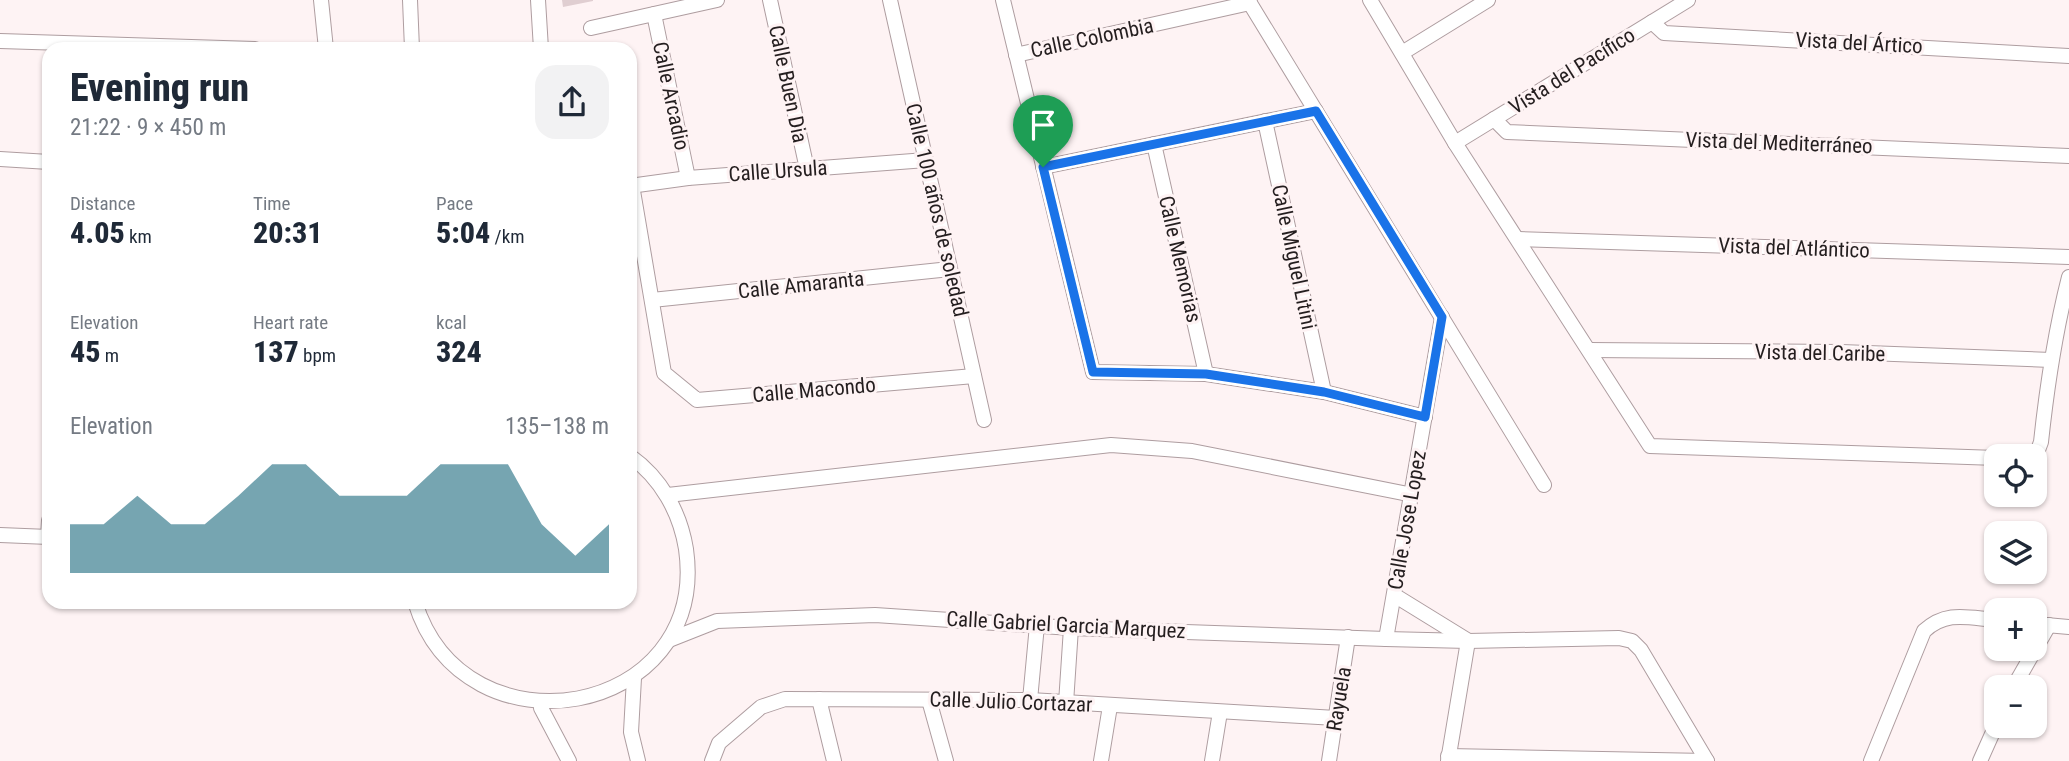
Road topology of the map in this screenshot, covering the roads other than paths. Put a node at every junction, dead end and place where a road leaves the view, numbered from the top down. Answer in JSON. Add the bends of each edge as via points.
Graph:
{"nodes":[{"id":1,"x":321,"y":0,"type":"edge"},
{"id":2,"x":410,"y":0,"type":"edge"},
{"id":3,"x":538,"y":0,"type":"edge"},
{"id":4,"x":718,"y":0,"type":"edge"},
{"id":5,"x":770,"y":0,"type":"edge"},
{"id":6,"x":890,"y":0,"type":"edge"},
{"id":7,"x":1003,"y":0,"type":"edge"},
{"id":8,"x":1370,"y":0,"type":"edge"},
{"id":9,"x":1488,"y":0,"type":"edge"},
{"id":10,"x":1688,"y":0,"type":"edge"},
{"id":11,"x":1249,"y":2,"type":"edge"},
{"id":12,"x":654,"y":14,"type":"junction"},
{"id":13,"x":1653,"y":22,"type":"junction"},
{"id":14,"x":591,"y":28,"type":"dead end"},
{"id":15,"x":0,"y":41,"type":"edge"},
{"id":16,"x":42,"y":42,"type":"edge"},
{"id":17,"x":325,"y":42,"type":"edge"},
{"id":18,"x":412,"y":42,"type":"edge"},
{"id":19,"x":541,"y":42,"type":"edge"},
{"id":20,"x":1402,"y":53,"type":"junction"},
{"id":21,"x":1016,"y":55,"type":"junction"},
{"id":22,"x":2069,"y":56,"type":"edge"},
{"id":23,"x":1316,"y":111,"type":"junction"},
{"id":24,"x":1494,"y":119,"type":"junction"},
{"id":25,"x":1265,"y":121,"type":"junction"},
{"id":26,"x":1455,"y":143,"type":"junction"},
{"id":27,"x":1154,"y":144,"type":"junction"},
{"id":28,"x":2069,"y":156,"type":"edge"},
{"id":29,"x":0,"y":159,"type":"edge"},
{"id":30,"x":926,"y":160,"type":"junction"},
{"id":31,"x":42,"y":162,"type":"edge"},
{"id":32,"x":1043,"y":167,"type":"junction"},
{"id":33,"x":807,"y":169,"type":"junction"},
{"id":34,"x":688,"y":178,"type":"junction"},
{"id":35,"x":637,"y":184,"type":"edge"},
{"id":36,"x":637,"y":218,"type":"edge"},
{"id":37,"x":1518,"y":239,"type":"junction"},
{"id":38,"x":2069,"y":257,"type":"edge"},
{"id":39,"x":950,"y":269,"type":"junction"},
{"id":40,"x":2069,"y":277,"type":"edge"},
{"id":41,"x":652,"y":300,"type":"junction"},
{"id":42,"x":1442,"y":317,"type":"junction"},
{"id":43,"x":1589,"y":350,"type":"junction"},
{"id":44,"x":2050,"y":360,"type":"junction"},
{"id":45,"x":1206,"y":374,"type":"junction"},
{"id":46,"x":974,"y":376,"type":"junction"},
{"id":47,"x":1324,"y":392,"type":"junction"},
{"id":48,"x":1425,"y":417,"type":"junction"},
{"id":49,"x":984,"y":420,"type":"dead end"},
{"id":50,"x":2040,"y":444,"type":"edge"},
{"id":51,"x":1984,"y":458,"type":"edge"},
{"id":52,"x":637,"y":461,"type":"edge"},
{"id":53,"x":1544,"y":485,"type":"dead end"},
{"id":54,"x":668,"y":495,"type":"junction"},
{"id":55,"x":1413,"y":495,"type":"junction"},
{"id":56,"x":0,"y":535,"type":"edge"},
{"id":57,"x":42,"y":537,"type":"edge"},
{"id":58,"x":1394,"y":595,"type":"junction"},
{"id":59,"x":417,"y":609,"type":"edge"},
{"id":60,"x":1984,"y":619,"type":"edge"},
{"id":61,"x":1037,"y":625,"type":"junction"},
{"id":62,"x":2047,"y":625,"type":"edge"},
{"id":63,"x":2069,"y":627,"type":"edge"},
{"id":64,"x":1071,"y":628,"type":"junction"},
{"id":65,"x":1348,"y":638,"type":"junction"},
{"id":66,"x":1386,"y":639,"type":"junction"},
{"id":67,"x":669,"y":640,"type":"junction"},
{"id":68,"x":1468,"y":641,"type":"junction"},
{"id":69,"x":634,"y":678,"type":"junction"},
{"id":70,"x":818,"y":699,"type":"junction"},
{"id":71,"x":929,"y":700,"type":"junction"},
{"id":72,"x":1030,"y":700,"type":"junction"},
{"id":73,"x":1066,"y":703,"type":"junction"},
{"id":74,"x":1110,"y":705,"type":"junction"},
{"id":75,"x":541,"y":708,"type":"junction"},
{"id":76,"x":1220,"y":712,"type":"junction"},
{"id":77,"x":1336,"y":718,"type":"junction"},
{"id":78,"x":1990,"y":738,"type":"edge"},
{"id":79,"x":1448,"y":758,"type":"edge"},
{"id":80,"x":569,"y":761,"type":"edge"},
{"id":81,"x":638,"y":761,"type":"edge"},
{"id":82,"x":712,"y":761,"type":"edge"},
{"id":83,"x":834,"y":761,"type":"edge"},
{"id":84,"x":946,"y":761,"type":"edge"},
{"id":85,"x":1101,"y":761,"type":"edge"},
{"id":86,"x":1212,"y":761,"type":"edge"},
{"id":87,"x":1329,"y":761,"type":"edge"},
{"id":88,"x":1707,"y":761,"type":"edge"},
{"id":89,"x":1871,"y":761,"type":"edge"},
{"id":90,"x":1980,"y":761,"type":"edge"}],
"edges":[{"from":1,"to":17,"type":"street"},
{"from":2,"to":18,"type":"street"},
{"from":3,"to":19,"type":"street"},
{"from":4,"to":12,"type":"street"},
{"from":5,"to":33,"type":"street","name":"Calle Buen Dia"},
{"from":6,"to":30,"type":"street","name":"Calle 100 años de soledad"},
{"from":7,"to":21,"type":"street"},
{"from":8,"to":20,"type":"street"},
{"from":9,"to":20,"type":"street"},
{"from":10,"to":13,"type":"street","name":"Vista del Pacífico"},
{"from":11,"to":21,"type":"street","name":"Calle Colombia"},
{"from":11,"to":23,"type":"street"},
{"from":12,"to":14,"type":"street"},
{"from":12,"to":34,"type":"street","name":"Calle Arcadio"},
{"from":13,"to":22,"type":"street","name":"Vista del Ártico","via":[[1664,33]]},
{"from":13,"to":24,"type":"street","name":"Vista del Pacífico"},
{"from":15,"to":16,"type":"street"},
{"from":20,"to":26,"type":"street"},
{"from":21,"to":32,"type":"street"},
{"from":23,"to":25,"type":"street"},
{"from":23,"to":42,"type":"street"},
{"from":24,"to":26,"type":"street","name":"Vista del Pacífico"},
{"from":24,"to":28,"type":"street","name":"Vista del Mediterráneo","via":[[1507,132]]},
{"from":25,"to":27,"type":"street"},
{"from":25,"to":47,"type":"street","name":"Calle Miguel Litini"},
{"from":26,"to":37,"type":"street"},
{"from":27,"to":32,"type":"street"},
{"from":27,"to":45,"type":"street","name":"Calle Memorias"},
{"from":29,"to":31,"type":"street"},
{"from":30,"to":33,"type":"street","name":"Calle Ursula"},
{"from":30,"to":39,"type":"street","name":"Calle 100 años de soledad"},
{"from":32,"to":45,"type":"street","via":[[1093,372]]},
{"from":33,"to":34,"type":"street","name":"Calle Ursula"},
{"from":34,"to":35,"type":"street","name":"Calle Ursula"},
{"from":36,"to":41,"type":"street"},
{"from":37,"to":38,"type":"street","name":"Vista del Atlántico"},
{"from":37,"to":43,"type":"street"},
{"from":39,"to":41,"type":"street","name":"Calle Amaranta"},
{"from":39,"to":46,"type":"street","name":"Calle 100 años de soledad"},
{"from":40,"to":44,"type":"street"},
{"from":41,"to":46,"type":"street","name":"Calle Macondo","via":[[664,373],[698,400]]},
{"from":42,"to":48,"type":"street","name":"Calle Jose Lopez"},
{"from":42,"to":53,"type":"street"},
{"from":43,"to":44,"type":"street","name":"Vista del Caribe"},
{"from":43,"to":51,"type":"street","via":[[1650,446]]},
{"from":44,"to":50,"type":"street"},
{"from":45,"to":47,"type":"street"},
{"from":46,"to":49,"type":"street","name":"Calle 100 años de soledad"},
{"from":47,"to":48,"type":"street"},
{"from":48,"to":55,"type":"street","name":"Calle Jose Lopez"},
{"from":52,"to":54,"type":"street"},
{"from":54,"to":55,"type":"street","via":[[1111,445],[1192,451]]},
{"from":54,"to":67,"type":"street","via":[[683,530],[688,568],[684,606]]},
{"from":55,"to":58,"type":"street","name":"Calle Jose Lopez"},
{"from":56,"to":57,"type":"street"},
{"from":58,"to":66,"type":"street","name":"Calle Jose Lopez"},
{"from":58,"to":68,"type":"street"},
{"from":59,"to":75,"type":"street","via":[[442,657],[470,683],[503,700]]},
{"from":60,"to":89,"type":"street","via":[[1949,616],[1924,631]]},
{"from":61,"to":64,"type":"street","name":"Calle Gabriel Garcia Marquez"},
{"from":61,"to":67,"type":"street","name":"Calle Gabriel Garcia Marquez","via":[[876,615],[717,621]]},
{"from":61,"to":72,"type":"street"},
{"from":62,"to":63,"type":"street"},
{"from":64,"to":65,"type":"street","name":"Calle Gabriel Garcia Marquez"},
{"from":64,"to":73,"type":"street"},
{"from":65,"to":66,"type":"street","name":"Calle Gabriel Garcia Marquez"},
{"from":65,"to":77,"type":"street","name":"Rayuela"},
{"from":66,"to":68,"type":"street","name":"Calle Gabriel Garcia Marquez"},
{"from":67,"to":69,"type":"street"},
{"from":68,"to":79,"type":"street"},
{"from":68,"to":88,"type":"street","name":"Calle Gabriel Garcia Marquez","via":[[1632,641]]},
{"from":69,"to":75,"type":"street","via":[[614,692],[578,705]]},
{"from":69,"to":81,"type":"street","via":[[631,732]]},
{"from":70,"to":71,"type":"street","name":"Calle Julio Cortazar"},
{"from":70,"to":82,"type":"street","name":"Calle Julio Cortazar","via":[[785,699],[761,707],[719,743]]},
{"from":70,"to":83,"type":"street"},
{"from":71,"to":72,"type":"street","name":"Calle Julio Cortazar"},
{"from":71,"to":84,"type":"street"},
{"from":72,"to":73,"type":"street","name":"Calle Julio Cortazar"},
{"from":73,"to":74,"type":"street","name":"Calle Julio Cortazar"},
{"from":74,"to":76,"type":"street","name":"Calle Julio Cortazar"},
{"from":74,"to":85,"type":"street"},
{"from":75,"to":80,"type":"street"},
{"from":76,"to":77,"type":"street","name":"Calle Julio Cortazar"},
{"from":76,"to":86,"type":"street"},
{"from":77,"to":87,"type":"street","name":"Rayuela"},
{"from":78,"to":90,"type":"street"},
{"from":79,"to":88,"type":"street"}]}
